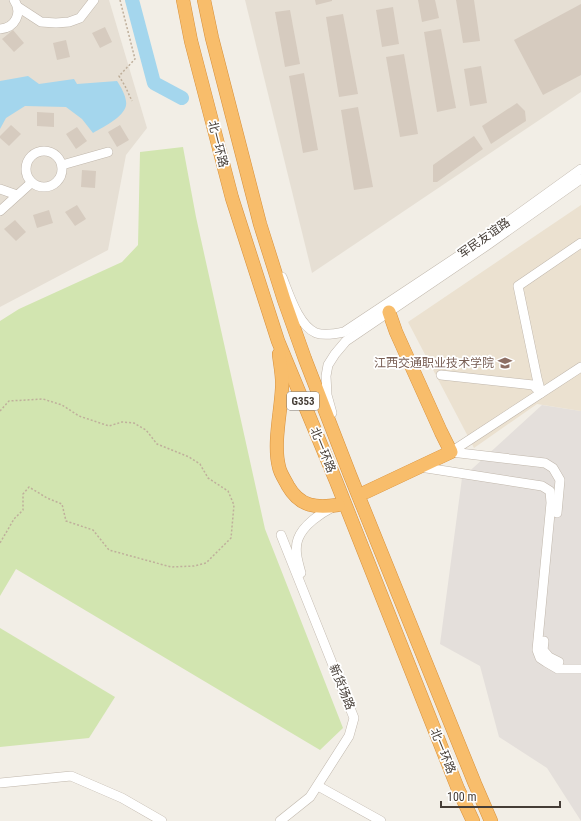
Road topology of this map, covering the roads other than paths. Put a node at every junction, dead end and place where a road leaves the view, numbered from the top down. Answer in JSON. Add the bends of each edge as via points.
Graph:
{"nodes":[{"id":1,"x":94,"y":0,"type":"edge"},
{"id":2,"x":183,"y":0,"type":"edge"},
{"id":3,"x":204,"y":0,"type":"edge"},
{"id":4,"x":16,"y":4,"type":"edge"},
{"id":5,"x":0,"y":29,"type":"edge"},
{"id":6,"x":108,"y":152,"type":"dead end"},
{"id":7,"x":62,"y":165,"type":"junction"},
{"id":8,"x":581,"y":169,"type":"edge"},
{"id":9,"x":581,"y":178,"type":"edge"},
{"id":10,"x":31,"y":183,"type":"junction"},
{"id":11,"x":0,"y":189,"type":"edge"},
{"id":12,"x":17,"y":195,"type":"junction"},
{"id":13,"x":0,"y":211,"type":"edge"},
{"id":14,"x":260,"y":224,"type":"junction"},
{"id":15,"x":581,"y":243,"type":"edge"},
{"id":16,"x":387,"y":308,"type":"junction"},
{"id":17,"x":278,"y":340,"type":"junction"},
{"id":18,"x":581,"y":367,"type":"edge"},
{"id":19,"x":441,"y":375,"type":"dead end"},
{"id":20,"x":542,"y":393,"type":"junction"},
{"id":21,"x":451,"y":452,"type":"junction"},
{"id":22,"x":420,"y":467,"type":"junction"},
{"id":23,"x":350,"y":475,"type":"junction"},
{"id":24,"x":366,"y":492,"type":"dead end"},
{"id":25,"x":338,"y":504,"type":"joint"},
{"id":26,"x":281,"y":535,"type":"dead end"},
{"id":27,"x":314,"y":617,"type":"junction"},
{"id":28,"x":581,"y":663,"type":"edge"},
{"id":29,"x":581,"y":668,"type":"edge"},
{"id":30,"x":0,"y":783,"type":"edge"},
{"id":31,"x":318,"y":786,"type":"junction"},
{"id":32,"x":162,"y":821,"type":"edge"},
{"id":33,"x":280,"y":821,"type":"edge"},
{"id":34,"x":380,"y":821,"type":"edge"},
{"id":35,"x":473,"y":821,"type":"edge"},
{"id":36,"x":491,"y":821,"type":"edge"}],
"edges":[{"from":1,"to":4,"type":"street","via":[[80,18],[56,23],[41,22]]},
{"from":2,"to":17,"type":"highway","name":"北一环路","number":"G353","via":[[191,42],[232,198]]},
{"from":3,"to":14,"type":"highway","name":"北一环路","number":"G353"},
{"from":4,"to":5,"type":"street","via":[[18,14],[15,22],[5,29]]},
{"from":6,"to":7,"type":"street"},
{"from":7,"to":10,"type":"street","via":[[60,177],[53,185],[43,187]]},
{"from":7,"to":10,"type":"street","via":[[60,159],[50,151],[33,153],[25,164],[27,177]]},
{"from":8,"to":16,"type":"street","name":"军民友谊路"},
{"from":9,"to":16,"type":"street","name":"军民友谊路","via":[[486,246]]},
{"from":10,"to":12,"type":"street"},
{"from":11,"to":12,"type":"street"},
{"from":12,"to":13,"type":"street"},
{"from":14,"to":16,"type":"street","via":[[299,316],[310,329],[329,335],[344,332]]},
{"from":14,"to":23,"type":"highway","name":"北一环路","number":"G353","via":[[305,359]]},
{"from":15,"to":20,"type":"street","via":[[518,286]]},
{"from":16,"to":21,"type":"highway"},
{"from":16,"to":23,"type":"street","via":[[346,341],[328,365],[326,395]]},
{"from":17,"to":25,"type":"highway","via":[[283,386],[277,449],[279,467],[292,494],[303,502],[314,506]]},
{"from":17,"to":35,"type":"highway","name":"北一环路","number":"G353"},
{"from":18,"to":20,"type":"street"},
{"from":19,"to":20,"type":"street","via":[[533,385]]},
{"from":20,"to":21,"type":"street"},
{"from":21,"to":22,"type":"highway"},
{"from":21,"to":28,"type":"street","via":[[545,463],[553,468],[560,480],[543,650],[549,657],[560,662]]},
{"from":22,"to":24,"type":"highway"},
{"from":22,"to":29,"type":"street","via":[[542,486],[550,491],[537,650],[540,658],[558,668]]},
{"from":23,"to":36,"type":"highway","name":"北一环路","number":"G353"},
{"from":25,"to":27,"type":"street","via":[[321,514],[298,539],[298,559]]},
{"from":26,"to":27,"type":"street","name":"新货场路"},
{"from":27,"to":31,"type":"street","name":"新货场路","via":[[354,718],[349,736]]},
{"from":30,"to":32,"type":"street","via":[[71,776],[122,798]]},
{"from":31,"to":33,"type":"street","name":"新货场路","via":[[310,797]]},
{"from":31,"to":34,"type":"street"}]}
